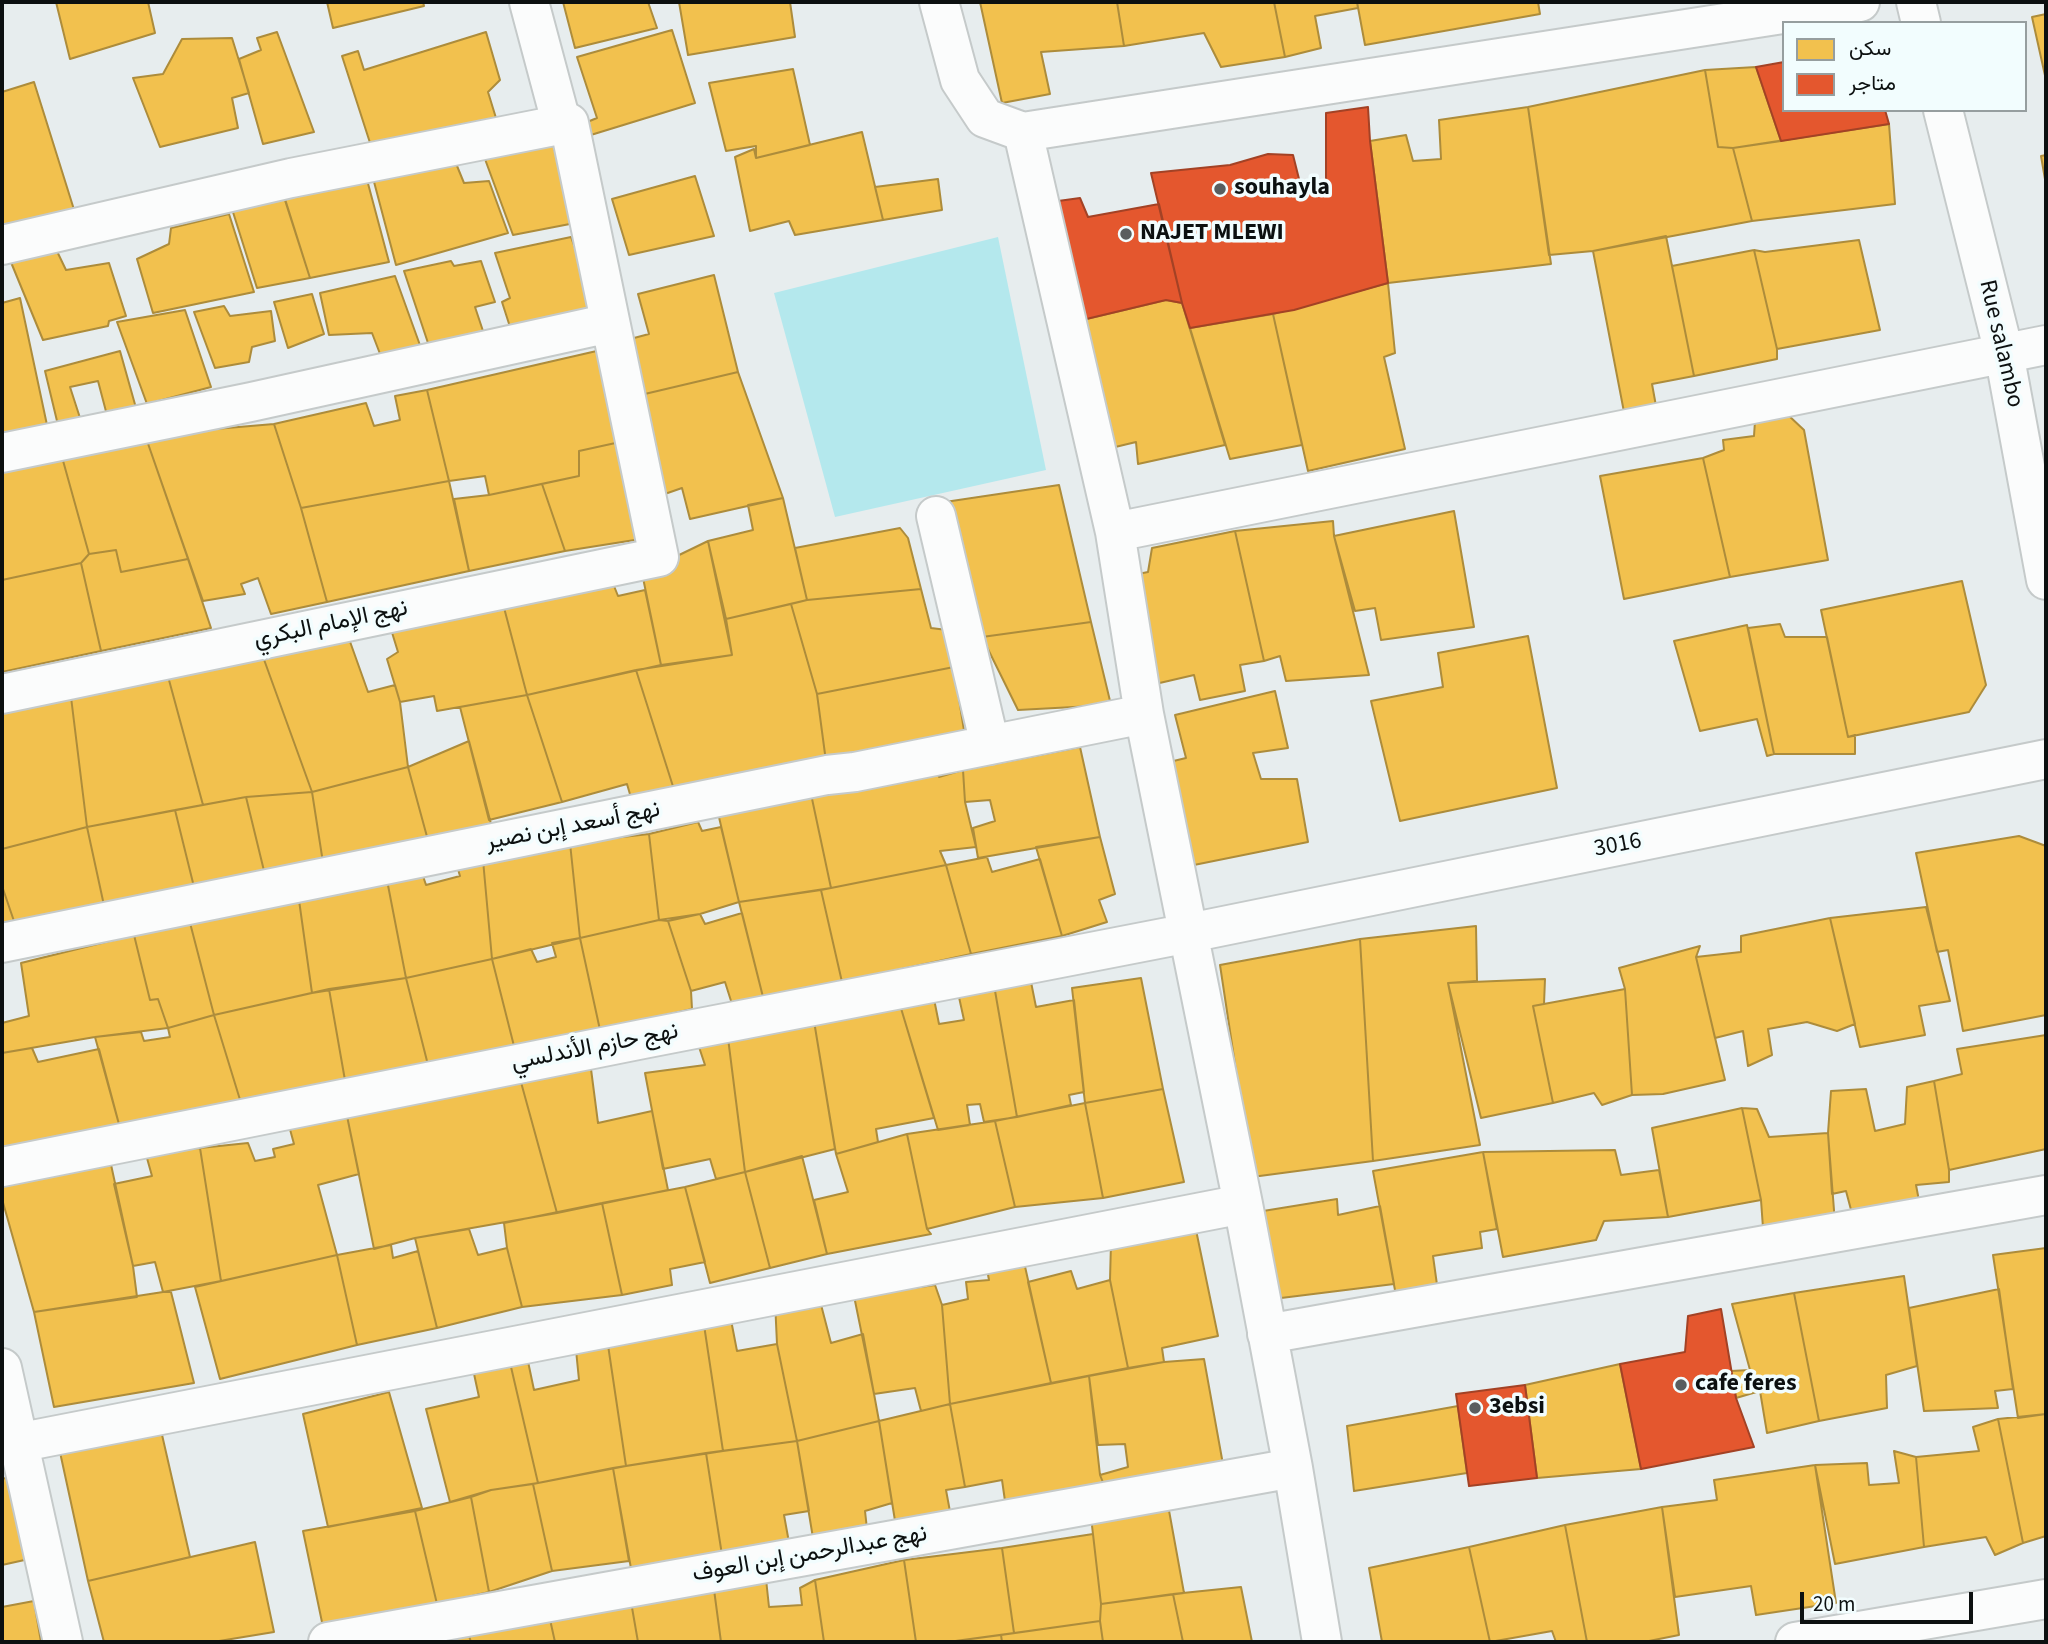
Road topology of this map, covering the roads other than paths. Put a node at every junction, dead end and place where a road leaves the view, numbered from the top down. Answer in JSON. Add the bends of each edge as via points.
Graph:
{"nodes":[{"id":1,"x":529,"y":2,"type":"edge"},
{"id":2,"x":939,"y":2,"type":"edge"},
{"id":3,"x":1860,"y":2,"type":"edge"},
{"id":4,"x":1916,"y":2,"type":"edge"},
{"id":5,"x":1921,"y":21,"type":"edge"},
{"id":6,"x":1944,"y":112,"type":"edge"},
{"id":7,"x":569,"y":123,"type":"junction"},
{"id":8,"x":1023,"y":132,"type":"junction"},
{"id":9,"x":2,"y":245,"type":"edge"},
{"id":10,"x":610,"y":323,"type":"junction"},
{"id":11,"x":2046,"y":345,"type":"edge"},
{"id":12,"x":2004,"y":353,"type":"junction"},
{"id":13,"x":2,"y":453,"type":"edge"},
{"id":14,"x":936,"y":516,"type":"dead end"},
{"id":15,"x":1115,"y":532,"type":"junction"},
{"id":16,"x":2046,"y":580,"type":"edge"},
{"id":17,"x":2,"y":694,"type":"edge"},
{"id":18,"x":1144,"y":715,"type":"junction"},
{"id":19,"x":990,"y":745,"type":"junction"},
{"id":20,"x":2046,"y":759,"type":"edge"},
{"id":21,"x":1189,"y":933,"type":"junction"},
{"id":22,"x":2,"y":943,"type":"edge"},
{"id":23,"x":2,"y":1167,"type":"edge"},
{"id":24,"x":2046,"y":1195,"type":"edge"},
{"id":25,"x":1243,"y":1205,"type":"junction"},
{"id":26,"x":1267,"y":1334,"type":"junction"},
{"id":27,"x":2,"y":1368,"type":"edge"},
{"id":28,"x":17,"y":1443,"type":"junction"},
{"id":29,"x":1293,"y":1468,"type":"junction"},
{"id":30,"x":2046,"y":1599,"type":"edge"},
{"id":31,"x":63,"y":1642,"type":"edge"},
{"id":32,"x":328,"y":1642,"type":"edge"},
{"id":33,"x":1322,"y":1642,"type":"edge"},
{"id":34,"x":1795,"y":1642,"type":"edge"}],
"edges":[{"from":1,"to":7,"type":"street","via":[[560,118]]},
{"from":2,"to":8,"type":"street","via":[[960,80],[985,118]]},
{"from":3,"to":8,"type":"street"},
{"from":4,"to":5,"type":"street"},
{"from":6,"to":12,"type":"street","name":"Rue salambo"},
{"from":7,"to":9,"type":"street","via":[[290,178]]},
{"from":7,"to":10,"type":"street"},
{"from":8,"to":15,"type":"street"},
{"from":10,"to":13,"type":"street"},
{"from":10,"to":17,"type":"street","name":"نهج الإمام البكري","via":[[659,557]]},
{"from":11,"to":12,"type":"street"},
{"from":12,"to":15,"type":"street"},
{"from":12,"to":16,"type":"street","name":"Rue salambo"},
{"from":14,"to":19,"type":"street"},
{"from":15,"to":18,"type":"street"},
{"from":18,"to":19,"type":"street","name":"نهج أسعد إبن نصير"},
{"from":18,"to":21,"type":"street"},
{"from":19,"to":22,"type":"street","name":"نهج أسعد إبن نصير"},
{"from":20,"to":21,"type":"street","name":"3016"},
{"from":21,"to":23,"type":"street","name":"نهج حازم الأندلسي"},
{"from":21,"to":25,"type":"street"},
{"from":24,"to":26,"type":"street"},
{"from":25,"to":26,"type":"street"},
{"from":25,"to":28,"type":"street"},
{"from":26,"to":29,"type":"street"},
{"from":27,"to":28,"type":"street"},
{"from":28,"to":31,"type":"street"},
{"from":29,"to":32,"type":"street","name":"نهج عبدالرحمن إبن العوف"},
{"from":29,"to":33,"type":"street"},
{"from":30,"to":34,"type":"street"}]}
